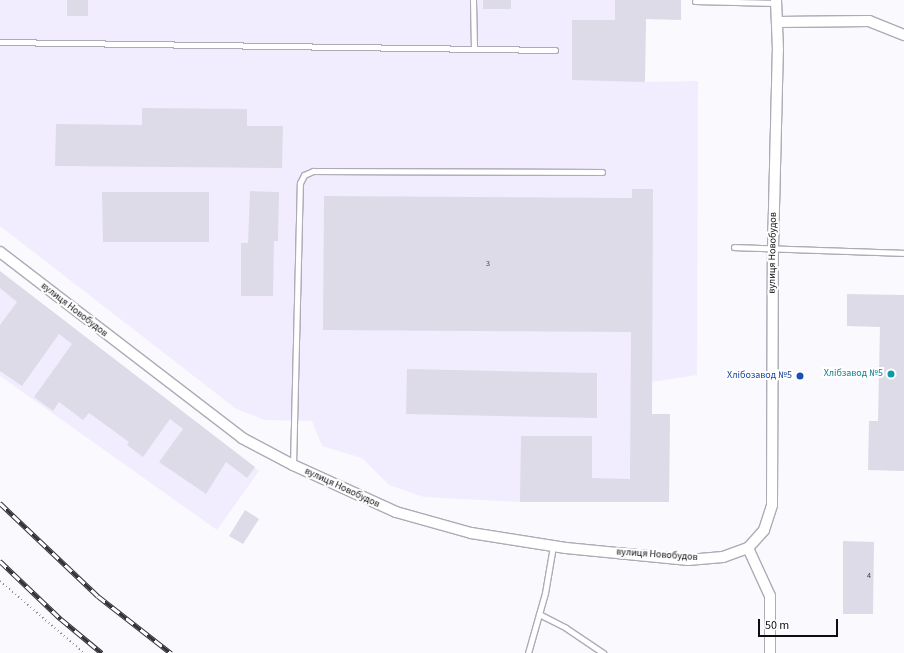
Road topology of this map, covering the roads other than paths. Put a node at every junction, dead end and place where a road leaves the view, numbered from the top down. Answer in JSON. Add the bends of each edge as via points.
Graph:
{"nodes":[{"id":1,"x":473,"y":0,"type":"edge"},
{"id":2,"x":695,"y":1,"type":"dead end"},
{"id":3,"x":776,"y":1,"type":"edge"},
{"id":4,"x":777,"y":22,"type":"junction"},
{"id":5,"x":904,"y":35,"type":"edge"},
{"id":6,"x":0,"y":42,"type":"edge"},
{"id":7,"x":474,"y":49,"type":"junction"},
{"id":8,"x":555,"y":50,"type":"dead end"},
{"id":9,"x":602,"y":172,"type":"dead end"},
{"id":10,"x":734,"y":247,"type":"dead end"},
{"id":11,"x":773,"y":249,"type":"junction"},
{"id":12,"x":0,"y":252,"type":"edge"},
{"id":13,"x":904,"y":252,"type":"edge"},
{"id":14,"x":293,"y":465,"type":"junction"},
{"id":15,"x":553,"y":546,"type":"junction"},
{"id":16,"x":748,"y":548,"type":"junction"},
{"id":17,"x":539,"y":614,"type":"junction"},
{"id":18,"x":528,"y":653,"type":"edge"},
{"id":19,"x":603,"y":653,"type":"edge"},
{"id":20,"x":770,"y":653,"type":"edge"}],
"edges":[{"from":1,"to":7,"type":"lane"},
{"from":2,"to":3,"type":"lane"},
{"from":3,"to":4,"type":"street","name":"вулиця Новобудов"},
{"from":4,"to":5,"type":"street","via":[[869,21]]},
{"from":4,"to":11,"type":"street","name":"вулиця Новобудов"},
{"from":6,"to":7,"type":"lane"},
{"from":7,"to":8,"type":"lane"},
{"from":9,"to":14,"type":"lane","via":[[313,171],[304,175],[300,183]]},
{"from":10,"to":11,"type":"lane"},
{"from":11,"to":13,"type":"lane"},
{"from":11,"to":16,"type":"street","name":"вулиця Новобудов","via":[[772,505],[764,530]]},
{"from":12,"to":14,"type":"street","name":"вулиця Новобудов","via":[[242,438]]},
{"from":14,"to":15,"type":"street","name":"вулиця Новобудов","via":[[396,512],[471,533]]},
{"from":15,"to":16,"type":"street","name":"вулиця Новобудов","via":[[688,560],[722,557]]},
{"from":15,"to":17,"type":"lane"},
{"from":16,"to":20,"type":"street","via":[[770,596]]},
{"from":17,"to":18,"type":"lane"},
{"from":17,"to":19,"type":"lane","via":[[571,631]]}]}
